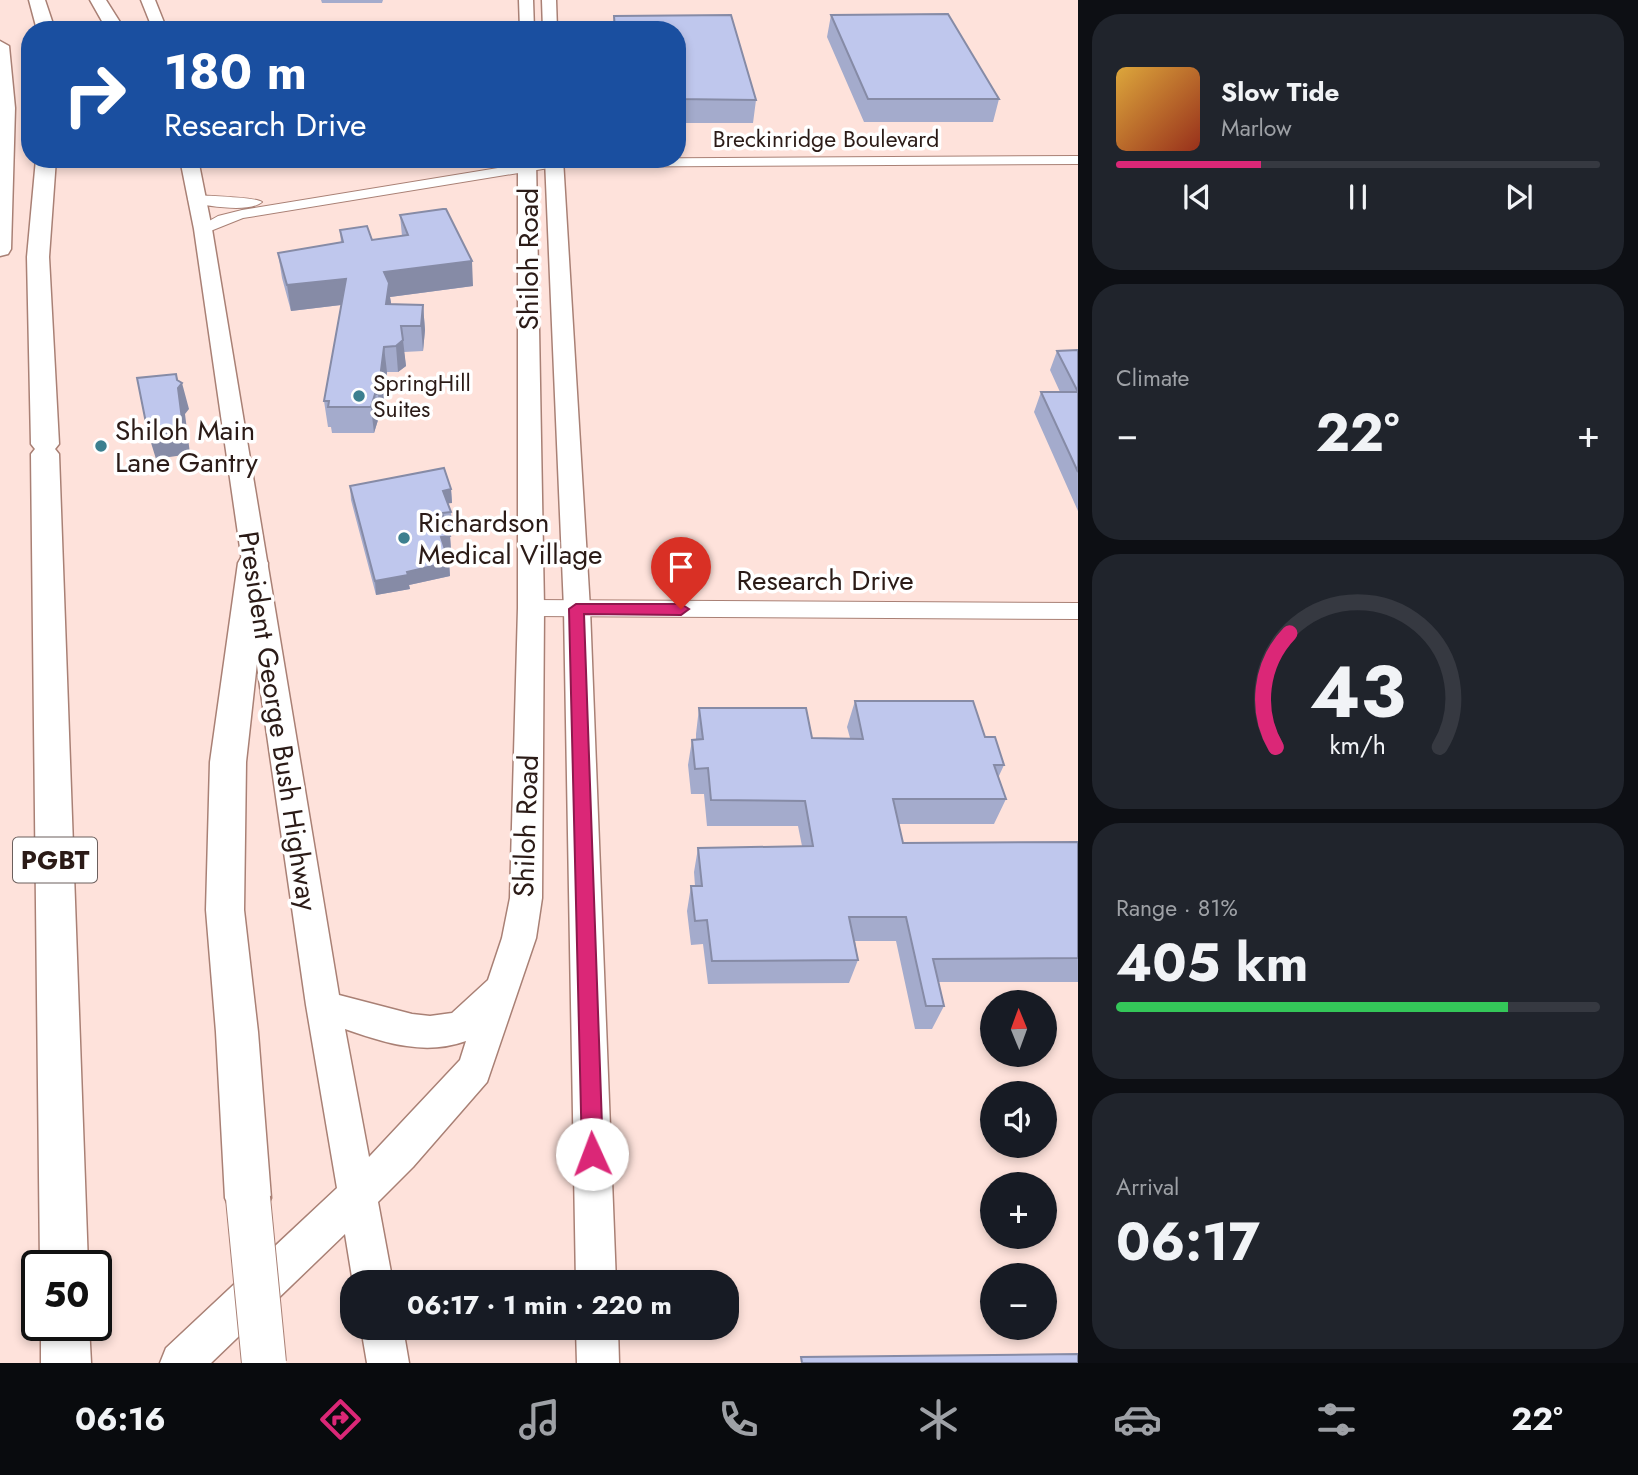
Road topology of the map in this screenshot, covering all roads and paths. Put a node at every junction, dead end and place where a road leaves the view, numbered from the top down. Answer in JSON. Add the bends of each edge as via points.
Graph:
{"nodes":[{"id":1,"x":37,"y":0,"type":"edge"},
{"id":2,"x":98,"y":0,"type":"edge"},
{"id":3,"x":148,"y":0,"type":"edge"},
{"id":4,"x":526,"y":0,"type":"edge"},
{"id":5,"x":549,"y":0,"type":"edge"},
{"id":6,"x":43,"y":21,"type":"edge"},
{"id":7,"x":111,"y":21,"type":"edge"},
{"id":8,"x":156,"y":21,"type":"edge"},
{"id":9,"x":527,"y":21,"type":"edge"},
{"id":10,"x":550,"y":21,"type":"edge"},
{"id":11,"x":0,"y":46,"type":"edge"},
{"id":12,"x":1078,"y":151,"type":"edge"},
{"id":13,"x":686,"y":152,"type":"edge"},
{"id":14,"x":1078,"y":160,"type":"edge"},
{"id":15,"x":686,"y":161,"type":"edge"},
{"id":16,"x":45,"y":168,"type":"edge"},
{"id":17,"x":190,"y":168,"type":"edge"},
{"id":18,"x":461,"y":168,"type":"edge"},
{"id":19,"x":497,"y":168,"type":"edge"},
{"id":20,"x":528,"y":168,"type":"edge"},
{"id":21,"x":555,"y":168,"type":"edge"},
{"id":22,"x":352,"y":191,"type":"junction"},
{"id":23,"x":195,"y":199,"type":"junction"},
{"id":24,"x":203,"y":229,"type":"junction"},
{"id":25,"x":0,"y":248,"type":"edge"},
{"id":26,"x":527,"y":337,"type":"junction"},
{"id":27,"x":561,"y":337,"type":"junction"},
{"id":28,"x":253,"y":562,"type":"junction"},
{"id":29,"x":531,"y":608,"type":"junction"},
{"id":30,"x":576,"y":609,"type":"junction"},
{"id":31,"x":1078,"y":611,"type":"edge"},
{"id":32,"x":503,"y":988,"type":"junction"},
{"id":33,"x":323,"y":1005,"type":"junction"},
{"id":34,"x":357,"y":1196,"type":"junction"},
{"id":35,"x":64,"y":1250,"type":"edge"},
{"id":36,"x":371,"y":1270,"type":"edge"},
{"id":37,"x":596,"y":1270,"type":"edge"},
{"id":38,"x":384,"y":1340,"type":"edge"},
{"id":39,"x":597,"y":1340,"type":"edge"},
{"id":40,"x":181,"y":1363,"type":"edge"},
{"id":41,"x":264,"y":1363,"type":"edge"},
{"id":42,"x":388,"y":1363,"type":"edge"},
{"id":43,"x":598,"y":1363,"type":"edge"}],
"edges":[{"from":1,"to":6,"type":"highway"},
{"from":2,"to":7,"type":"highway"},
{"from":3,"to":8,"type":"main road"},
{"from":4,"to":9,"type":"main road"},
{"from":5,"to":10,"type":"main road"},
{"from":11,"to":25,"type":"highway","via":[[5,107]]},
{"from":12,"to":13,"type":"street","name":"Breckinridge Boulevard"},
{"from":14,"to":15,"type":"street","name":"Breckinridge Boulevard"},
{"from":16,"to":35,"type":"highway","number":"PGBT","via":[[38,257]]},
{"from":17,"to":23,"type":"main road","name":"President George Bush Highway"},
{"from":18,"to":22,"type":"street","name":"Breckinridge Boulevard"},
{"from":19,"to":22,"type":"street","name":"Breckinridge Boulevard"},
{"from":20,"to":26,"type":"main road","name":"Shiloh Road"},
{"from":21,"to":27,"type":"main road","name":"Shiloh Road"},
{"from":22,"to":23,"type":"street","name":"Breckinridge Boulevard","via":[[251,202]]},
{"from":22,"to":24,"type":"street","name":"Breckinridge Boulevard","via":[[242,214]]},
{"from":23,"to":24,"type":"main road","name":"President George Bush Highway"},
{"from":24,"to":28,"type":"main road","name":"President George Bush Highway"},
{"from":26,"to":27,"type":"main road"},
{"from":26,"to":29,"type":"main road","name":"Shiloh Road"},
{"from":27,"to":30,"type":"main road","name":"Shiloh Road"},
{"from":28,"to":33,"type":"main road","name":"President George Bush Highway"},
{"from":28,"to":41,"type":"highway","bridge":true,"via":[[228,762],[225,910]]},
{"from":29,"to":30,"type":"street","name":"Research Drive"},
{"from":29,"to":32,"type":"main road","name":"Shiloh Road","via":[[526,898]]},
{"from":30,"to":31,"type":"street","name":"Research Drive"},
{"from":30,"to":37,"type":"main road","name":"Shiloh Road"},
{"from":32,"to":33,"type":"main road","via":[[461,1026],[434,1032],[411,1031]]},
{"from":32,"to":34,"type":"main road","name":"Shiloh Road","via":[[474,1070]]},
{"from":33,"to":34,"type":"main road","name":"President George Bush Highway"},
{"from":34,"to":36,"type":"main road","name":"President George Bush Highway"},
{"from":34,"to":40,"type":"main road","name":"Shiloh Road"},
{"from":38,"to":42,"type":"main road"},
{"from":39,"to":43,"type":"main road"}]}
